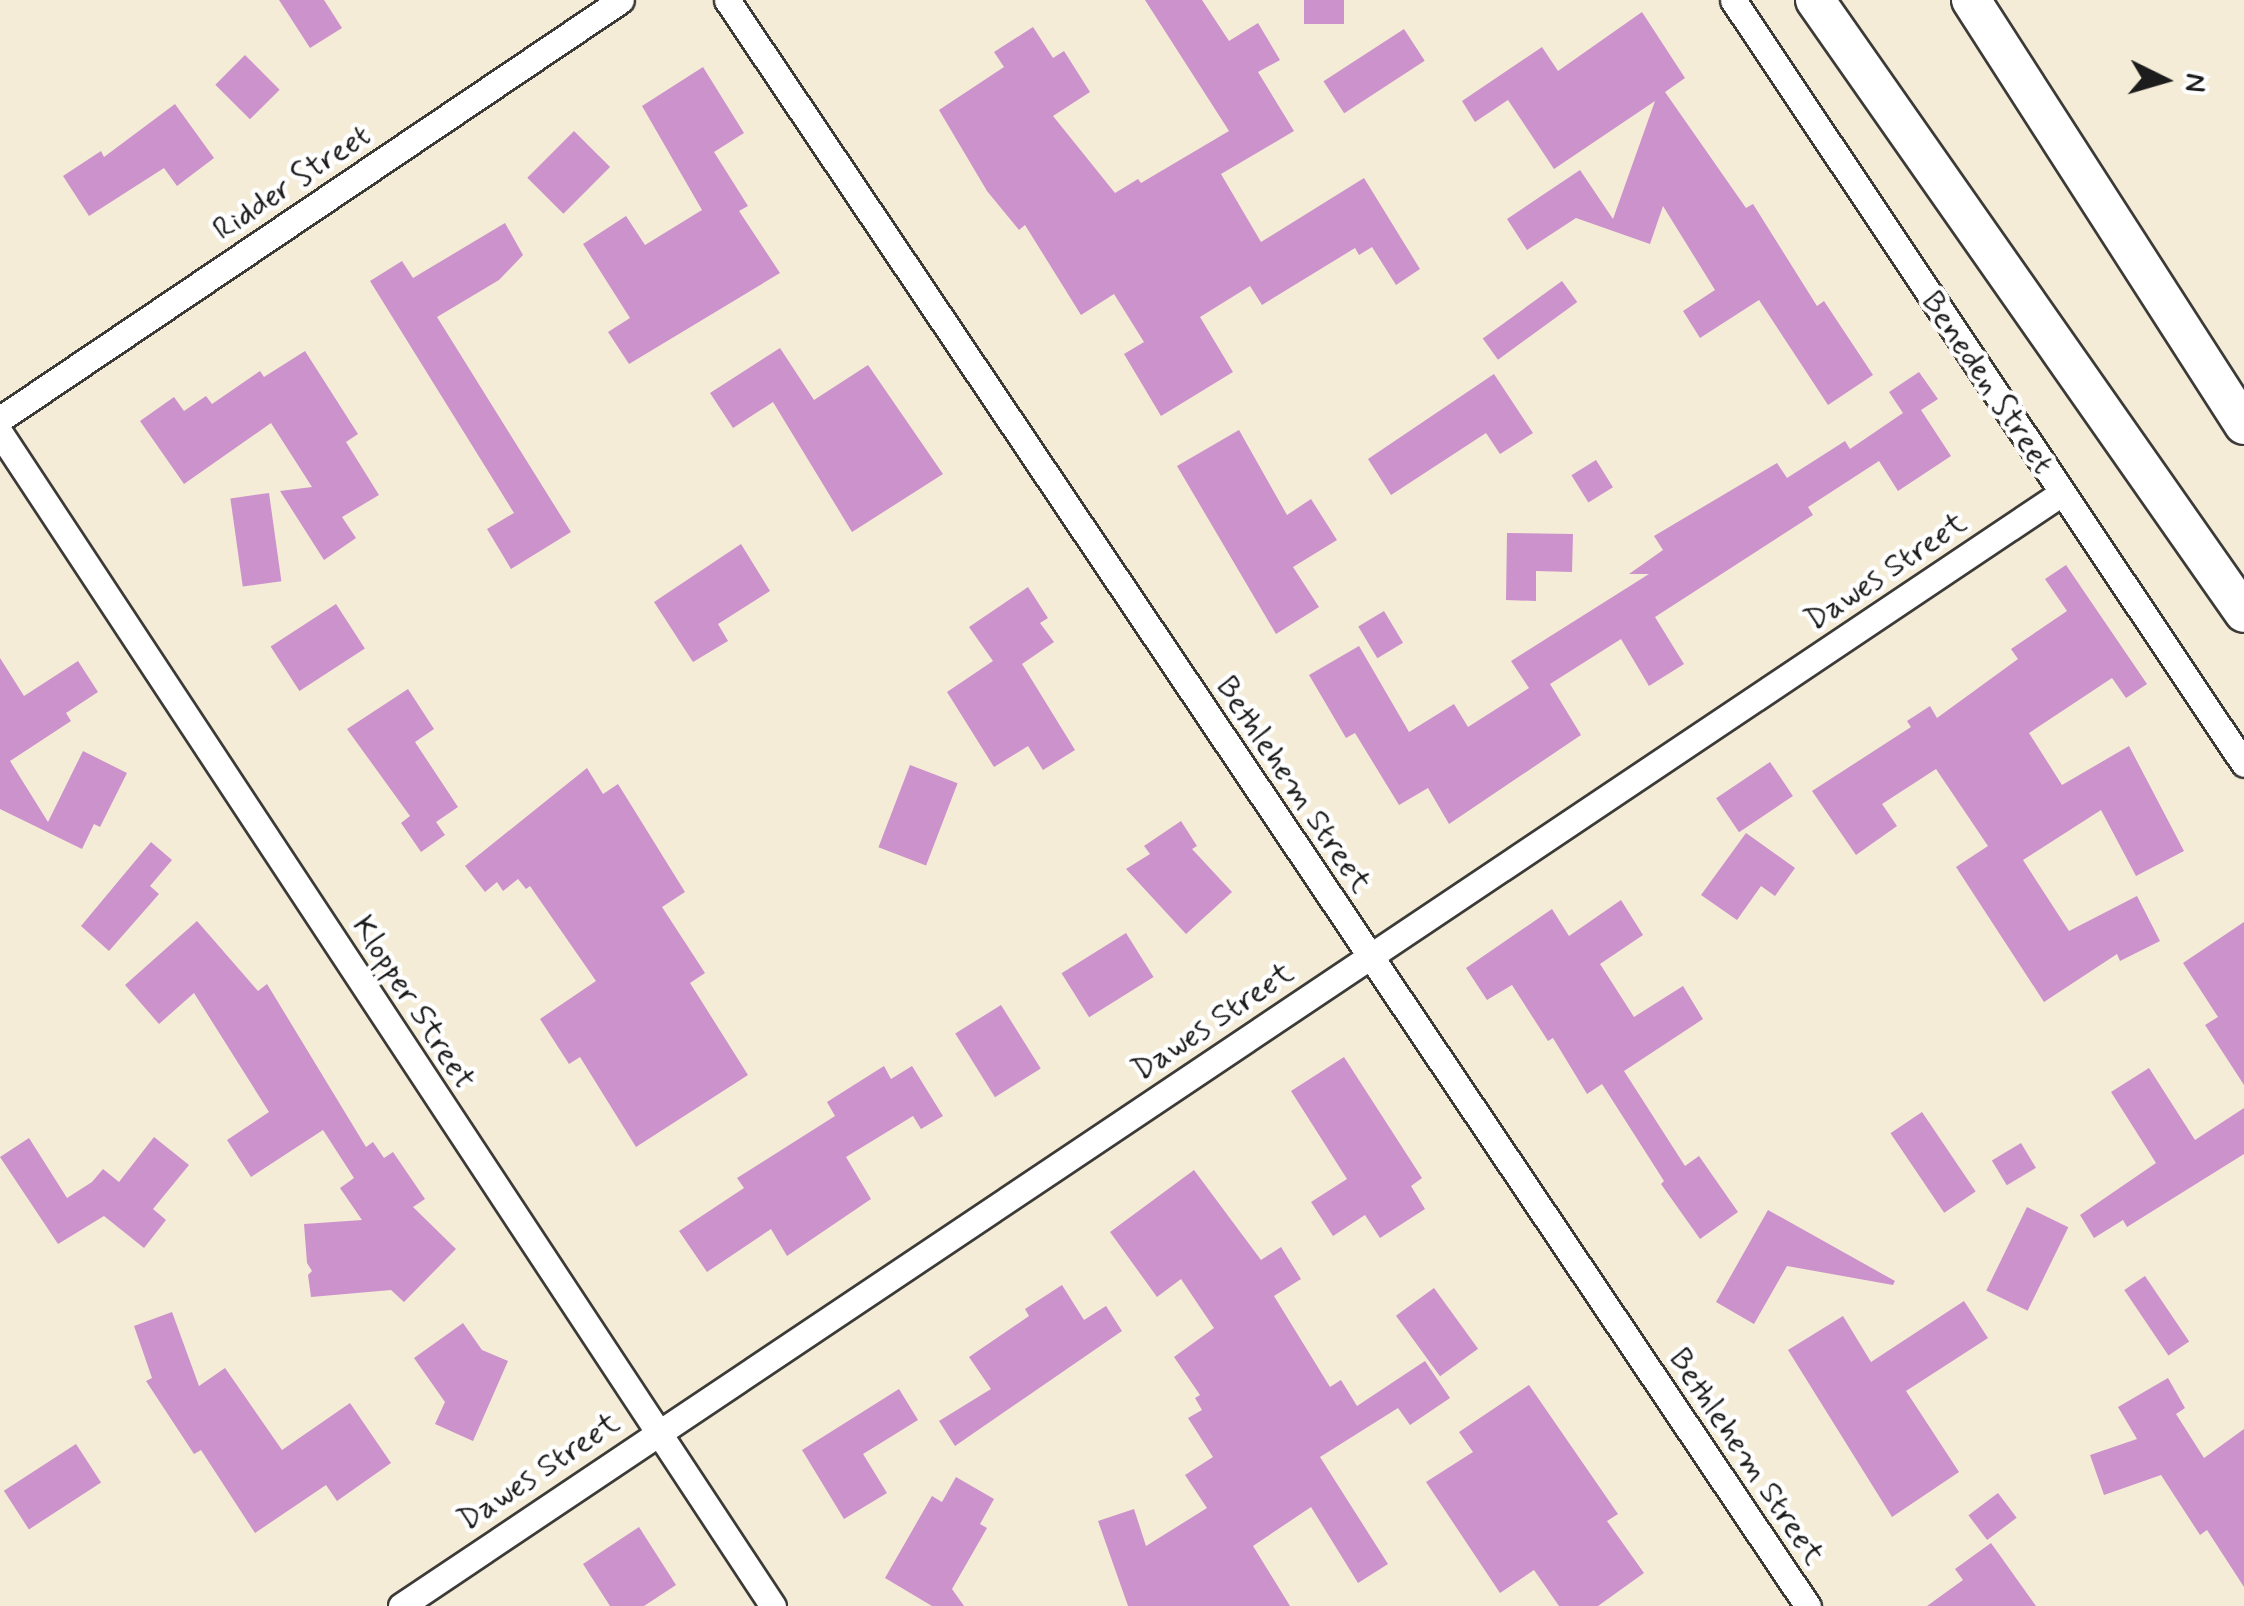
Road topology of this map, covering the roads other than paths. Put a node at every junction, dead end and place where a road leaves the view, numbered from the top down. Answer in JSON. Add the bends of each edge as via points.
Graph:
{"nodes":[{"id":1,"x":620,"y":0,"type":"edge"},
{"id":2,"x":727,"y":0,"type":"edge"},
{"id":3,"x":1733,"y":0,"type":"edge"},
{"id":4,"x":1815,"y":0,"type":"edge"},
{"id":5,"x":1971,"y":0,"type":"edge"},
{"id":6,"x":0,"y":419,"type":"edge"},
{"id":7,"x":2244,"y":426,"type":"edge"},
{"id":8,"x":0,"y":433,"type":"edge"},
{"id":9,"x":2062,"y":493,"type":"junction"},
{"id":10,"x":2244,"y":613,"type":"edge"},
{"id":11,"x":2244,"y":764,"type":"edge"},
{"id":12,"x":1370,"y":957,"type":"junction"},
{"id":13,"x":655,"y":1432,"type":"junction"},
{"id":14,"x":401,"y":1606,"type":"edge"},
{"id":15,"x":774,"y":1606,"type":"edge"},
{"id":16,"x":1808,"y":1606,"type":"edge"}],
"edges":[{"from":1,"to":6,"type":"street","name":"Ridder Street"},
{"from":2,"to":12,"type":"street","name":"Bethlehem Street"},
{"from":3,"to":9,"type":"street","name":"Beneden Street"},
{"from":4,"to":10,"type":"main road"},
{"from":5,"to":7,"type":"main road"},
{"from":8,"to":13,"type":"street","name":"Klopper Street"},
{"from":9,"to":11,"type":"street","name":"Beneden Street"},
{"from":9,"to":12,"type":"street","name":"Dawes Street"},
{"from":12,"to":13,"type":"street","name":"Dawes Street"},
{"from":12,"to":16,"type":"street","name":"Bethlehem Street"},
{"from":13,"to":14,"type":"street","name":"Dawes Street"},
{"from":13,"to":15,"type":"street","name":"Klopper Street"}]}
